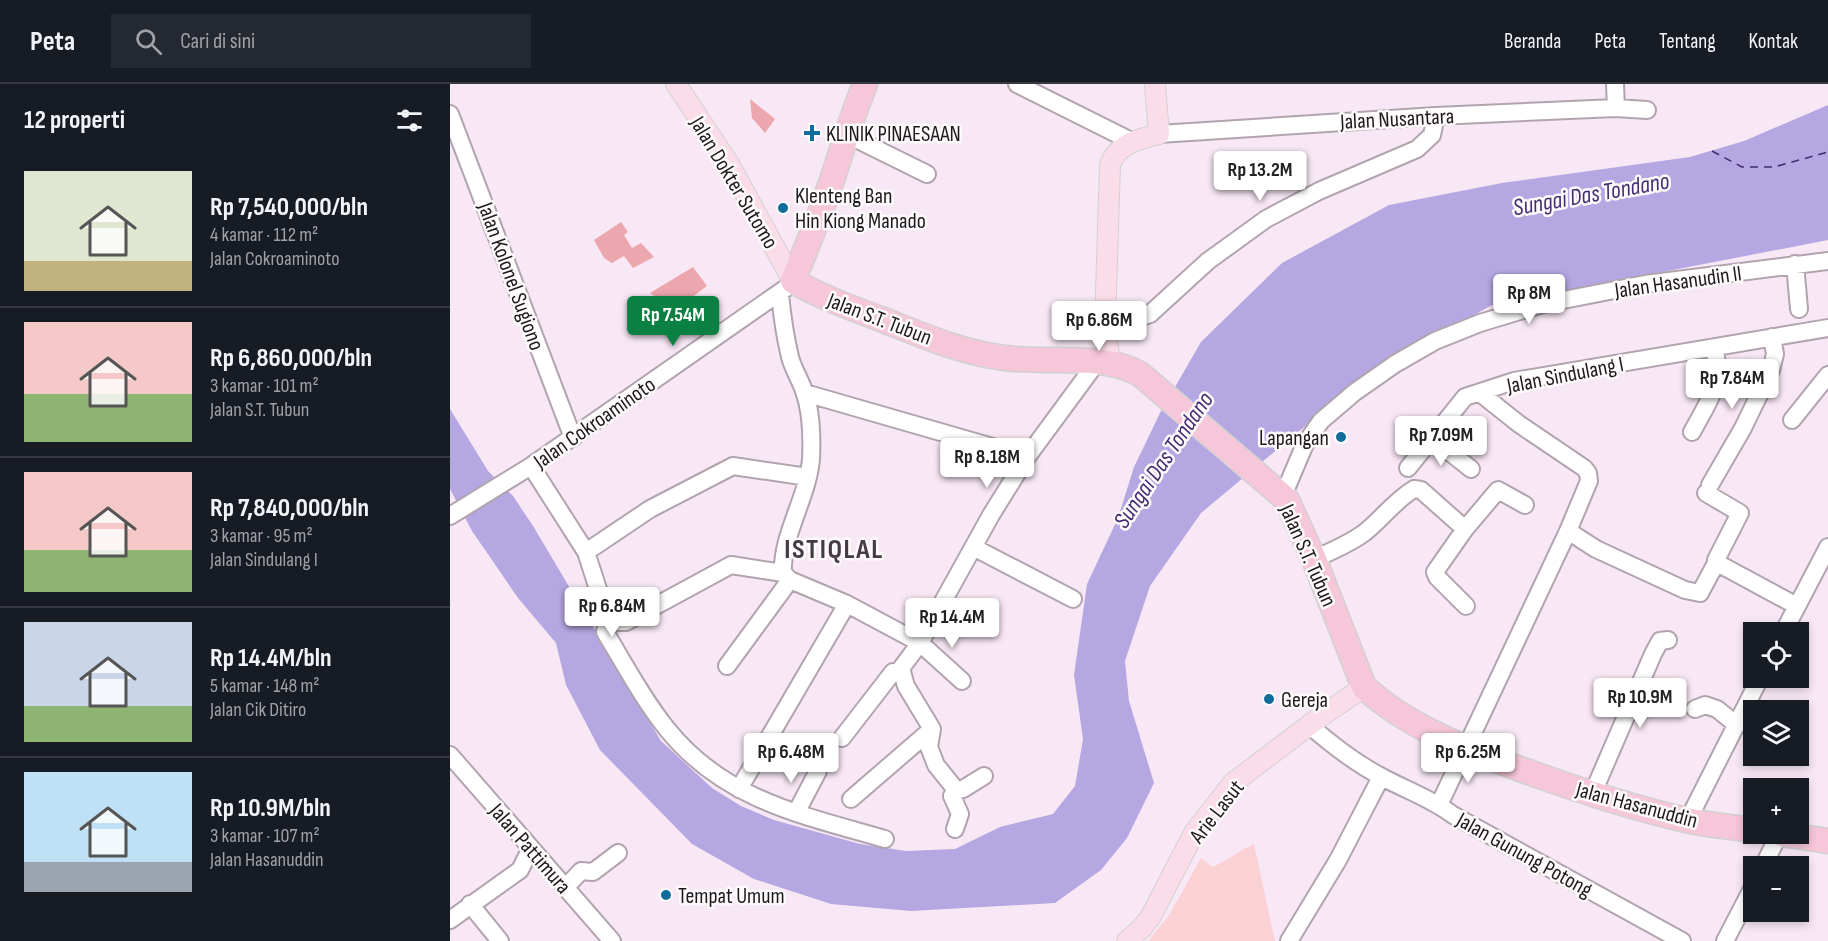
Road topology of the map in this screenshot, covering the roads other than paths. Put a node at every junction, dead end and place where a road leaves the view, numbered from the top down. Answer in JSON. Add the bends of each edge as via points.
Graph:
{"nodes":[{"id":1,"x":676,"y":84,"type":"edge"},
{"id":2,"x":865,"y":84,"type":"edge"},
{"id":3,"x":1017,"y":84,"type":"edge"},
{"id":4,"x":1155,"y":84,"type":"edge"},
{"id":5,"x":1615,"y":84,"type":"edge"},
{"id":6,"x":1616,"y":108,"type":"junction"},
{"id":7,"x":1641,"y":110,"type":"dead end"},
{"id":8,"x":450,"y":114,"type":"edge"},
{"id":9,"x":1436,"y":116,"type":"junction"},
{"id":10,"x":846,"y":134,"type":"junction"},
{"id":11,"x":1159,"y":134,"type":"junction"},
{"id":12,"x":1124,"y":147,"type":"junction"},
{"id":13,"x":927,"y":174,"type":"dead end"},
{"id":14,"x":1828,"y":261,"type":"edge"},
{"id":15,"x":1795,"y":264,"type":"junction"},
{"id":16,"x":787,"y":287,"type":"junction"},
{"id":17,"x":1799,"y":309,"type":"dead end"},
{"id":18,"x":1109,"y":319,"type":"junction"},
{"id":19,"x":1828,"y":328,"type":"edge"},
{"id":20,"x":1772,"y":338,"type":"junction"},
{"id":21,"x":1714,"y":348,"type":"junction"},
{"id":22,"x":1118,"y":366,"type":"junction"},
{"id":23,"x":1828,"y":375,"type":"edge"},
{"id":24,"x":805,"y":393,"type":"junction"},
{"id":25,"x":1480,"y":393,"type":"junction"},
{"id":26,"x":1792,"y":420,"type":"dead end"},
{"id":27,"x":1692,"y":432,"type":"dead end"},
{"id":28,"x":573,"y":438,"type":"junction"},
{"id":29,"x":1432,"y":438,"type":"junction"},
{"id":30,"x":1027,"y":457,"type":"junction"},
{"id":31,"x":531,"y":466,"type":"junction"},
{"id":32,"x":1408,"y":468,"type":"dead end"},
{"id":33,"x":1470,"y":469,"type":"dead end"},
{"id":34,"x":808,"y":477,"type":"junction"},
{"id":35,"x":1276,"y":489,"type":"junction"},
{"id":36,"x":1525,"y":505,"type":"dead end"},
{"id":37,"x":450,"y":516,"type":"edge"},
{"id":38,"x":1465,"y":529,"type":"junction"},
{"id":39,"x":1568,"y":531,"type":"junction"},
{"id":40,"x":973,"y":546,"type":"junction"},
{"id":41,"x":1828,"y":547,"type":"edge"},
{"id":42,"x":586,"y":552,"type":"junction"},
{"id":43,"x":1314,"y":559,"type":"junction"},
{"id":44,"x":1716,"y":564,"type":"junction"},
{"id":45,"x":786,"y":577,"type":"junction"},
{"id":46,"x":1073,"y":599,"type":"dead end"},
{"id":47,"x":847,"y":604,"type":"junction"},
{"id":48,"x":1466,"y":606,"type":"dead end"},
{"id":49,"x":1797,"y":606,"type":"junction"},
{"id":50,"x":614,"y":618,"type":"junction"},
{"id":51,"x":1789,"y":622,"type":"edge"},
{"id":52,"x":1668,"y":640,"type":"dead end"},
{"id":53,"x":920,"y":643,"type":"junction"},
{"id":54,"x":727,"y":666,"type":"dead end"},
{"id":55,"x":902,"y":672,"type":"junction"},
{"id":56,"x":962,"y":681,"type":"dead end"},
{"id":57,"x":1364,"y":687,"type":"junction"},
{"id":58,"x":1755,"y":688,"type":"edge"},
{"id":59,"x":1695,"y":709,"type":"dead end"},
{"id":60,"x":1309,"y":725,"type":"junction"},
{"id":61,"x":1737,"y":725,"type":"junction"},
{"id":62,"x":932,"y":729,"type":"junction"},
{"id":63,"x":842,"y":738,"type":"dead end"},
{"id":64,"x":1465,"y":749,"type":"junction"},
{"id":65,"x":450,"y":755,"type":"edge"},
{"id":66,"x":818,"y":771,"type":"dead end"},
{"id":67,"x":984,"y":776,"type":"dead end"},
{"id":68,"x":1381,"y":777,"type":"junction"},
{"id":69,"x":739,"y":789,"type":"junction"},
{"id":70,"x":956,"y":790,"type":"junction"},
{"id":71,"x":1592,"y":795,"type":"junction"},
{"id":72,"x":851,"y":799,"type":"dead end"},
{"id":73,"x":1439,"y":805,"type":"junction"},
{"id":74,"x":796,"y":813,"type":"junction"},
{"id":75,"x":1688,"y":820,"type":"junction"},
{"id":76,"x":1743,"y":828,"type":"edge"},
{"id":77,"x":955,"y":829,"type":"dead end"},
{"id":78,"x":885,"y":838,"type":"dead end"},
{"id":79,"x":1809,"y":838,"type":"edge"},
{"id":80,"x":1828,"y":841,"type":"edge"},
{"id":81,"x":531,"y":848,"type":"junction"},
{"id":82,"x":618,"y":853,"type":"dead end"},
{"id":83,"x":565,"y":888,"type":"junction"},
{"id":84,"x":470,"y":904,"type":"junction"},
{"id":85,"x":1743,"y":906,"type":"edge"},
{"id":86,"x":450,"y":920,"type":"edge"},
{"id":87,"x":500,"y":941,"type":"edge"},
{"id":88,"x":612,"y":941,"type":"edge"},
{"id":89,"x":1127,"y":941,"type":"edge"},
{"id":90,"x":1289,"y":941,"type":"edge"},
{"id":91,"x":1682,"y":941,"type":"edge"},
{"id":92,"x":1725,"y":941,"type":"edge"}],
"edges":[{"from":1,"to":16,"type":"main road","name":"Jalan Dokter Sutomo","via":[[729,164]]},
{"from":2,"to":10,"type":"highway"},
{"from":3,"to":12,"type":"street"},
{"from":4,"to":11,"type":"main road"},
{"from":5,"to":6,"type":"street"},
{"from":6,"to":7,"type":"street","name":"Jalan Nusantara"},
{"from":6,"to":9,"type":"street","name":"Jalan Nusantara"},
{"from":8,"to":28,"type":"street","name":"Jalan Kolonel Sugiono"},
{"from":9,"to":11,"type":"street","name":"Jalan Nusantara"},
{"from":9,"to":18,"type":"street","via":[[1432,135],[1417,149],[1319,191],[1266,219],[1208,261],[1150,314]]},
{"from":10,"to":13,"type":"street"},
{"from":10,"to":16,"type":"highway"},
{"from":11,"to":12,"type":"main road"},
{"from":12,"to":18,"type":"main road"},
{"from":14,"to":15,"type":"street","name":"Jalan Hasanudin II"},
{"from":15,"to":17,"type":"street"},
{"from":15,"to":35,"type":"street","name":"Jalan Hasanudin II","via":[[1645,284],[1543,304],[1480,322],[1435,341],[1355,392],[1321,421]]},
{"from":16,"to":22,"type":"highway","name":"Jalan S.T. Tubun","via":[[969,351],[1031,361]]},
{"from":16,"to":24,"type":"street","via":[[783,324],[791,360]]},
{"from":16,"to":28,"type":"street","name":"Jalan Cokroaminoto"},
{"from":18,"to":22,"type":"main road"},
{"from":19,"to":20,"type":"street","name":"Jalan Sindulang I"},
{"from":20,"to":21,"type":"street","name":"Jalan Sindulang I"},
{"from":20,"to":44,"type":"street","via":[[1775,354],[1771,370],[1708,489],[1740,513]]},
{"from":21,"to":25,"type":"street","name":"Jalan Sindulang I","via":[[1514,381]]},
{"from":21,"to":27,"type":"street","via":[[1719,374],[1716,386]]},
{"from":22,"to":30,"type":"street"},
{"from":22,"to":35,"type":"highway","name":"Jalan S.T. Tubun"},
{"from":23,"to":26,"type":"street"},
{"from":24,"to":30,"type":"street"},
{"from":24,"to":34,"type":"street","via":[[811,435]]},
{"from":25,"to":29,"type":"street","name":"Jalan Sindulang I","via":[[1465,397]]},
{"from":25,"to":39,"type":"street","via":[[1587,471],[1589,481]]},
{"from":28,"to":31,"type":"street","name":"Jalan Cokroaminoto"},
{"from":29,"to":32,"type":"street","name":"Jalan Sindulang I"},
{"from":29,"to":33,"type":"street"},
{"from":30,"to":40,"type":"street"},
{"from":31,"to":37,"type":"street","name":"Jalan Cokroaminoto"},
{"from":31,"to":42,"type":"street"},
{"from":34,"to":42,"type":"street","via":[[733,466],[650,509]]},
{"from":34,"to":45,"type":"street","via":[[784,552]]},
{"from":35,"to":43,"type":"highway","name":"Jalan S.T. Tubun","via":[[1287,500]]},
{"from":36,"to":38,"type":"street","via":[[1498,490]]},
{"from":38,"to":43,"type":"street","via":[[1414,489],[1345,546]]},
{"from":38,"to":48,"type":"street","via":[[1436,573]]},
{"from":39,"to":44,"type":"street","via":[[1596,549],[1685,590],[1699,593]]},
{"from":39,"to":64,"type":"street"},
{"from":40,"to":46,"type":"street"},
{"from":40,"to":53,"type":"street"},
{"from":41,"to":49,"type":"street"},
{"from":42,"to":50,"type":"street","via":[[600,595]]},
{"from":43,"to":57,"type":"highway","name":"Jalan S.T. Tubun"},
{"from":44,"to":49,"type":"street"},
{"from":45,"to":47,"type":"street"},
{"from":45,"to":50,"type":"street","via":[[731,566],[626,622]]},
{"from":45,"to":54,"type":"street","via":[[780,597]]},
{"from":47,"to":53,"type":"street"},
{"from":47,"to":69,"type":"street"},
{"from":49,"to":51,"type":"street"},
{"from":50,"to":69,"type":"street","via":[[605,632],[667,728],[713,774]]},
{"from":52,"to":71,"type":"street","via":[[1660,641],[1650,661]]},
{"from":53,"to":55,"type":"street"},
{"from":53,"to":56,"type":"street"},
{"from":55,"to":62,"type":"street"},
{"from":55,"to":63,"type":"street","via":[[893,672]]},
{"from":57,"to":60,"type":"main road","name":"Arie Lasut"},
{"from":57,"to":64,"type":"highway","name":"Jalan Hasanuddin","via":[[1400,714]]},
{"from":58,"to":61,"type":"street"},
{"from":59,"to":61,"type":"street","via":[[1705,705],[1717,709]]},
{"from":60,"to":68,"type":"street","name":"Jalan Gunung Potong","via":[[1338,750]]},
{"from":60,"to":89,"type":"main road","name":"Arie Lasut","via":[[1233,783],[1218,800],[1194,833],[1152,916]]},
{"from":61,"to":75,"type":"street"},
{"from":62,"to":70,"type":"street","via":[[929,747],[936,765]]},
{"from":62,"to":72,"type":"street"},
{"from":64,"to":71,"type":"highway","name":"Jalan Hasanuddin"},
{"from":64,"to":73,"type":"street"},
{"from":65,"to":81,"type":"street","name":"Jalan Pattimura"},
{"from":66,"to":74,"type":"street"},
{"from":67,"to":70,"type":"street"},
{"from":68,"to":73,"type":"street","name":"Jalan Gunung Potong"},
{"from":68,"to":90,"type":"street","via":[[1338,860]]},
{"from":69,"to":74,"type":"street"},
{"from":70,"to":77,"type":"street","via":[[952,796],[960,814]]},
{"from":71,"to":75,"type":"highway","name":"Jalan Hasanuddin"},
{"from":73,"to":91,"type":"street","name":"Jalan Gunung Potong"},
{"from":74,"to":78,"type":"street"},
{"from":75,"to":76,"type":"highway","name":"Jalan Hasanuddin"},
{"from":79,"to":80,"type":"highway"},
{"from":81,"to":83,"type":"street","name":"Jalan Pattimura"},
{"from":81,"to":84,"type":"street","via":[[520,870]]},
{"from":82,"to":83,"type":"street","via":[[593,872],[581,871]]},
{"from":83,"to":88,"type":"street","name":"Jalan Pattimura"},
{"from":84,"to":86,"type":"street"},
{"from":84,"to":87,"type":"street"},
{"from":85,"to":92,"type":"street"}]}
